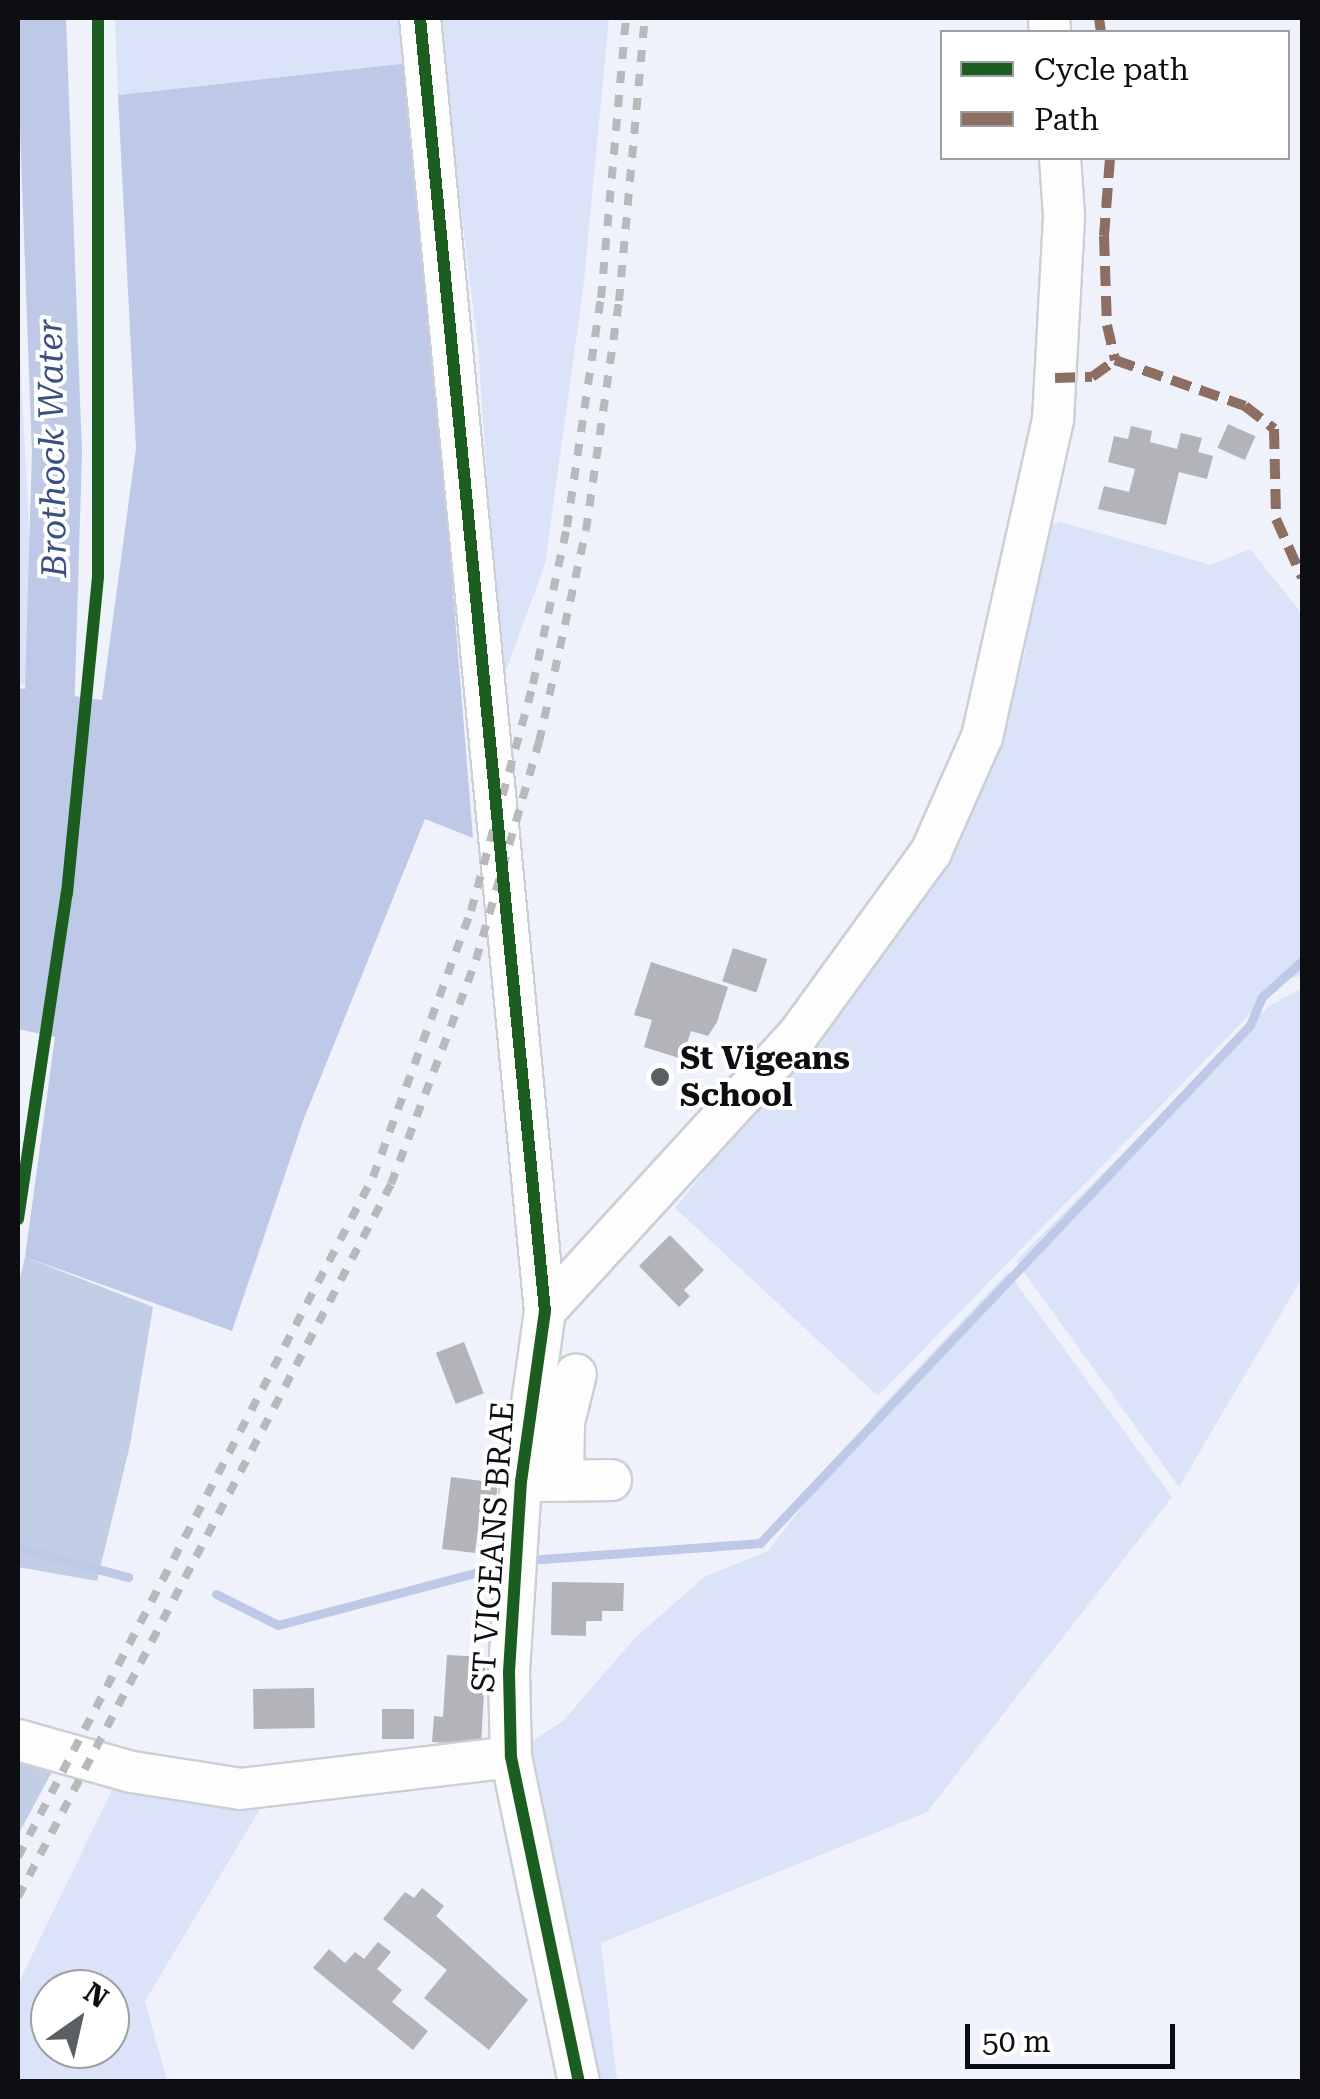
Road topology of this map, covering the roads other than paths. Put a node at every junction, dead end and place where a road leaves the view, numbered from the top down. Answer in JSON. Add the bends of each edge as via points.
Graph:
{"nodes":[{"id":1,"x":420,"y":18,"type":"edge"},
{"id":2,"x":1060,"y":160,"type":"edge"},
{"id":3,"x":545,"y":1311,"type":"junction"},
{"id":4,"x":576,"y":1374,"type":"dead end"},
{"id":5,"x":563,"y":1480,"type":"junction"},
{"id":6,"x":611,"y":1480,"type":"dead end"},
{"id":7,"x":521,"y":1481,"type":"junction"},
{"id":8,"x":18,"y":1740,"type":"edge"},
{"id":9,"x":511,"y":1757,"type":"junction"},
{"id":10,"x":579,"y":2082,"type":"edge"}],
"edges":[{"from":1,"to":3,"type":"street","name":"ST VIGEANS BRAE"},
{"from":2,"to":3,"type":"street","via":[[1064,215],[1053,420],[982,737],[930,852],[798,1035]]},
{"from":3,"to":7,"type":"street","name":"ST VIGEANS BRAE"},
{"from":4,"to":5,"type":"street","via":[[564,1422]]},
{"from":5,"to":6,"type":"street"},
{"from":5,"to":7,"type":"street"},
{"from":7,"to":9,"type":"street","name":"ST VIGEANS BRAE"},
{"from":8,"to":9,"type":"street","via":[[132,1772],[240,1789]]},
{"from":9,"to":10,"type":"street","name":"ST VIGEANS BRAE"}]}
